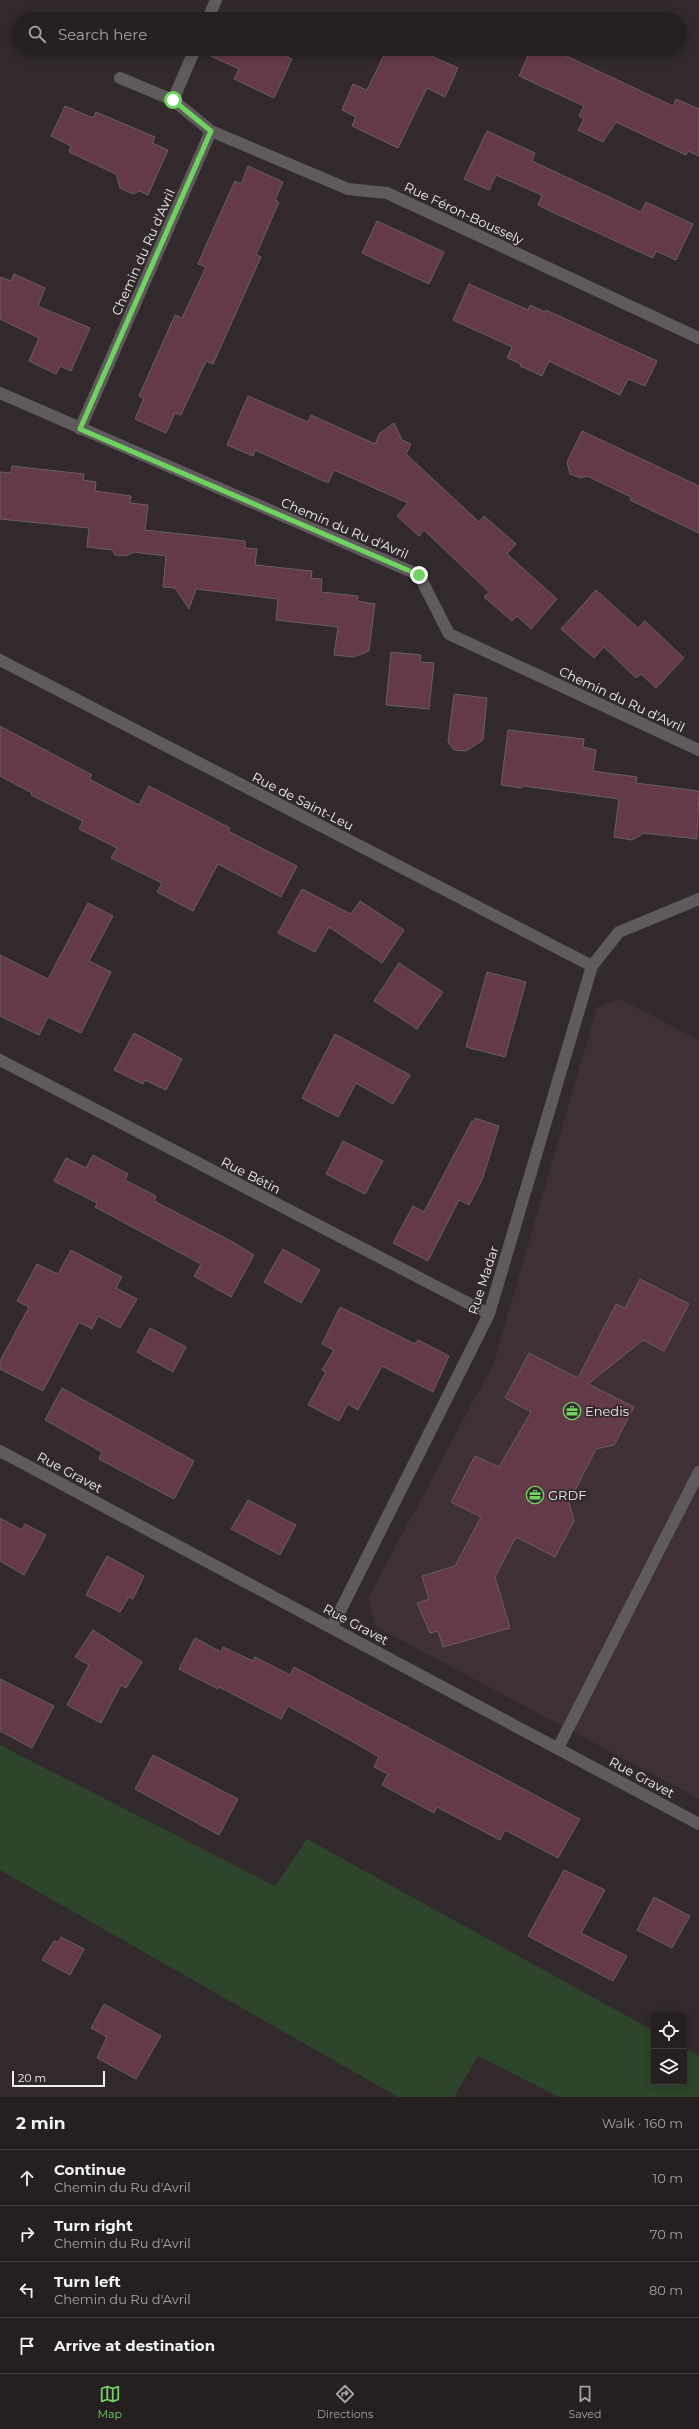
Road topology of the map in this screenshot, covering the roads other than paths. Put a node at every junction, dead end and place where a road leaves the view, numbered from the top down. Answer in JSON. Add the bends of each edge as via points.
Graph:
{"nodes":[{"id":1,"x":216,"y":0,"type":"edge"},
{"id":2,"x":211,"y":12,"type":"edge"},
{"id":3,"x":192,"y":56,"type":"edge"},
{"id":4,"x":120,"y":78,"type":"dead end"},
{"id":5,"x":173,"y":100,"type":"junction"},
{"id":6,"x":211,"y":131,"type":"junction"},
{"id":7,"x":699,"y":338,"type":"edge"},
{"id":8,"x":0,"y":393,"type":"edge"},
{"id":9,"x":80,"y":429,"type":"junction"},
{"id":10,"x":0,"y":660,"type":"edge"},
{"id":11,"x":699,"y":750,"type":"edge"},
{"id":12,"x":699,"y":899,"type":"edge"},
{"id":13,"x":592,"y":966,"type":"junction"},
{"id":14,"x":0,"y":1060,"type":"edge"},
{"id":15,"x":489,"y":1314,"type":"junction"},
{"id":16,"x":0,"y":1451,"type":"edge"},
{"id":17,"x":699,"y":1472,"type":"edge"},
{"id":18,"x":332,"y":1627,"type":"junction"},
{"id":19,"x":558,"y":1748,"type":"junction"},
{"id":20,"x":699,"y":1824,"type":"edge"}],
"edges":[{"from":1,"to":2,"type":"street"},
{"from":3,"to":5,"type":"street"},
{"from":4,"to":5,"type":"street"},
{"from":5,"to":6,"type":"street"},
{"from":6,"to":7,"type":"street","name":"Rue Féron-Boussely","via":[[348,189],[387,193]]},
{"from":6,"to":9,"type":"street","name":"Chemin du Ru d'Avril"},
{"from":8,"to":9,"type":"street","name":"Chemin du Ru d'Avril"},
{"from":9,"to":11,"type":"street","name":"Chemin du Ru d'Avril","via":[[419,575],[449,634]]},
{"from":10,"to":13,"type":"street","name":"Rue de Saint-Leu"},
{"from":12,"to":13,"type":"street","via":[[619,932]]},
{"from":13,"to":15,"type":"street","name":"Rue Madar"},
{"from":14,"to":15,"type":"street","name":"Rue Bétin"},
{"from":15,"to":18,"type":"street","name":"Rue Madar"},
{"from":16,"to":18,"type":"street","name":"Rue Gravet"},
{"from":17,"to":19,"type":"street"},
{"from":18,"to":19,"type":"street","name":"Rue Gravet"},
{"from":19,"to":20,"type":"street","name":"Rue Gravet"}]}
